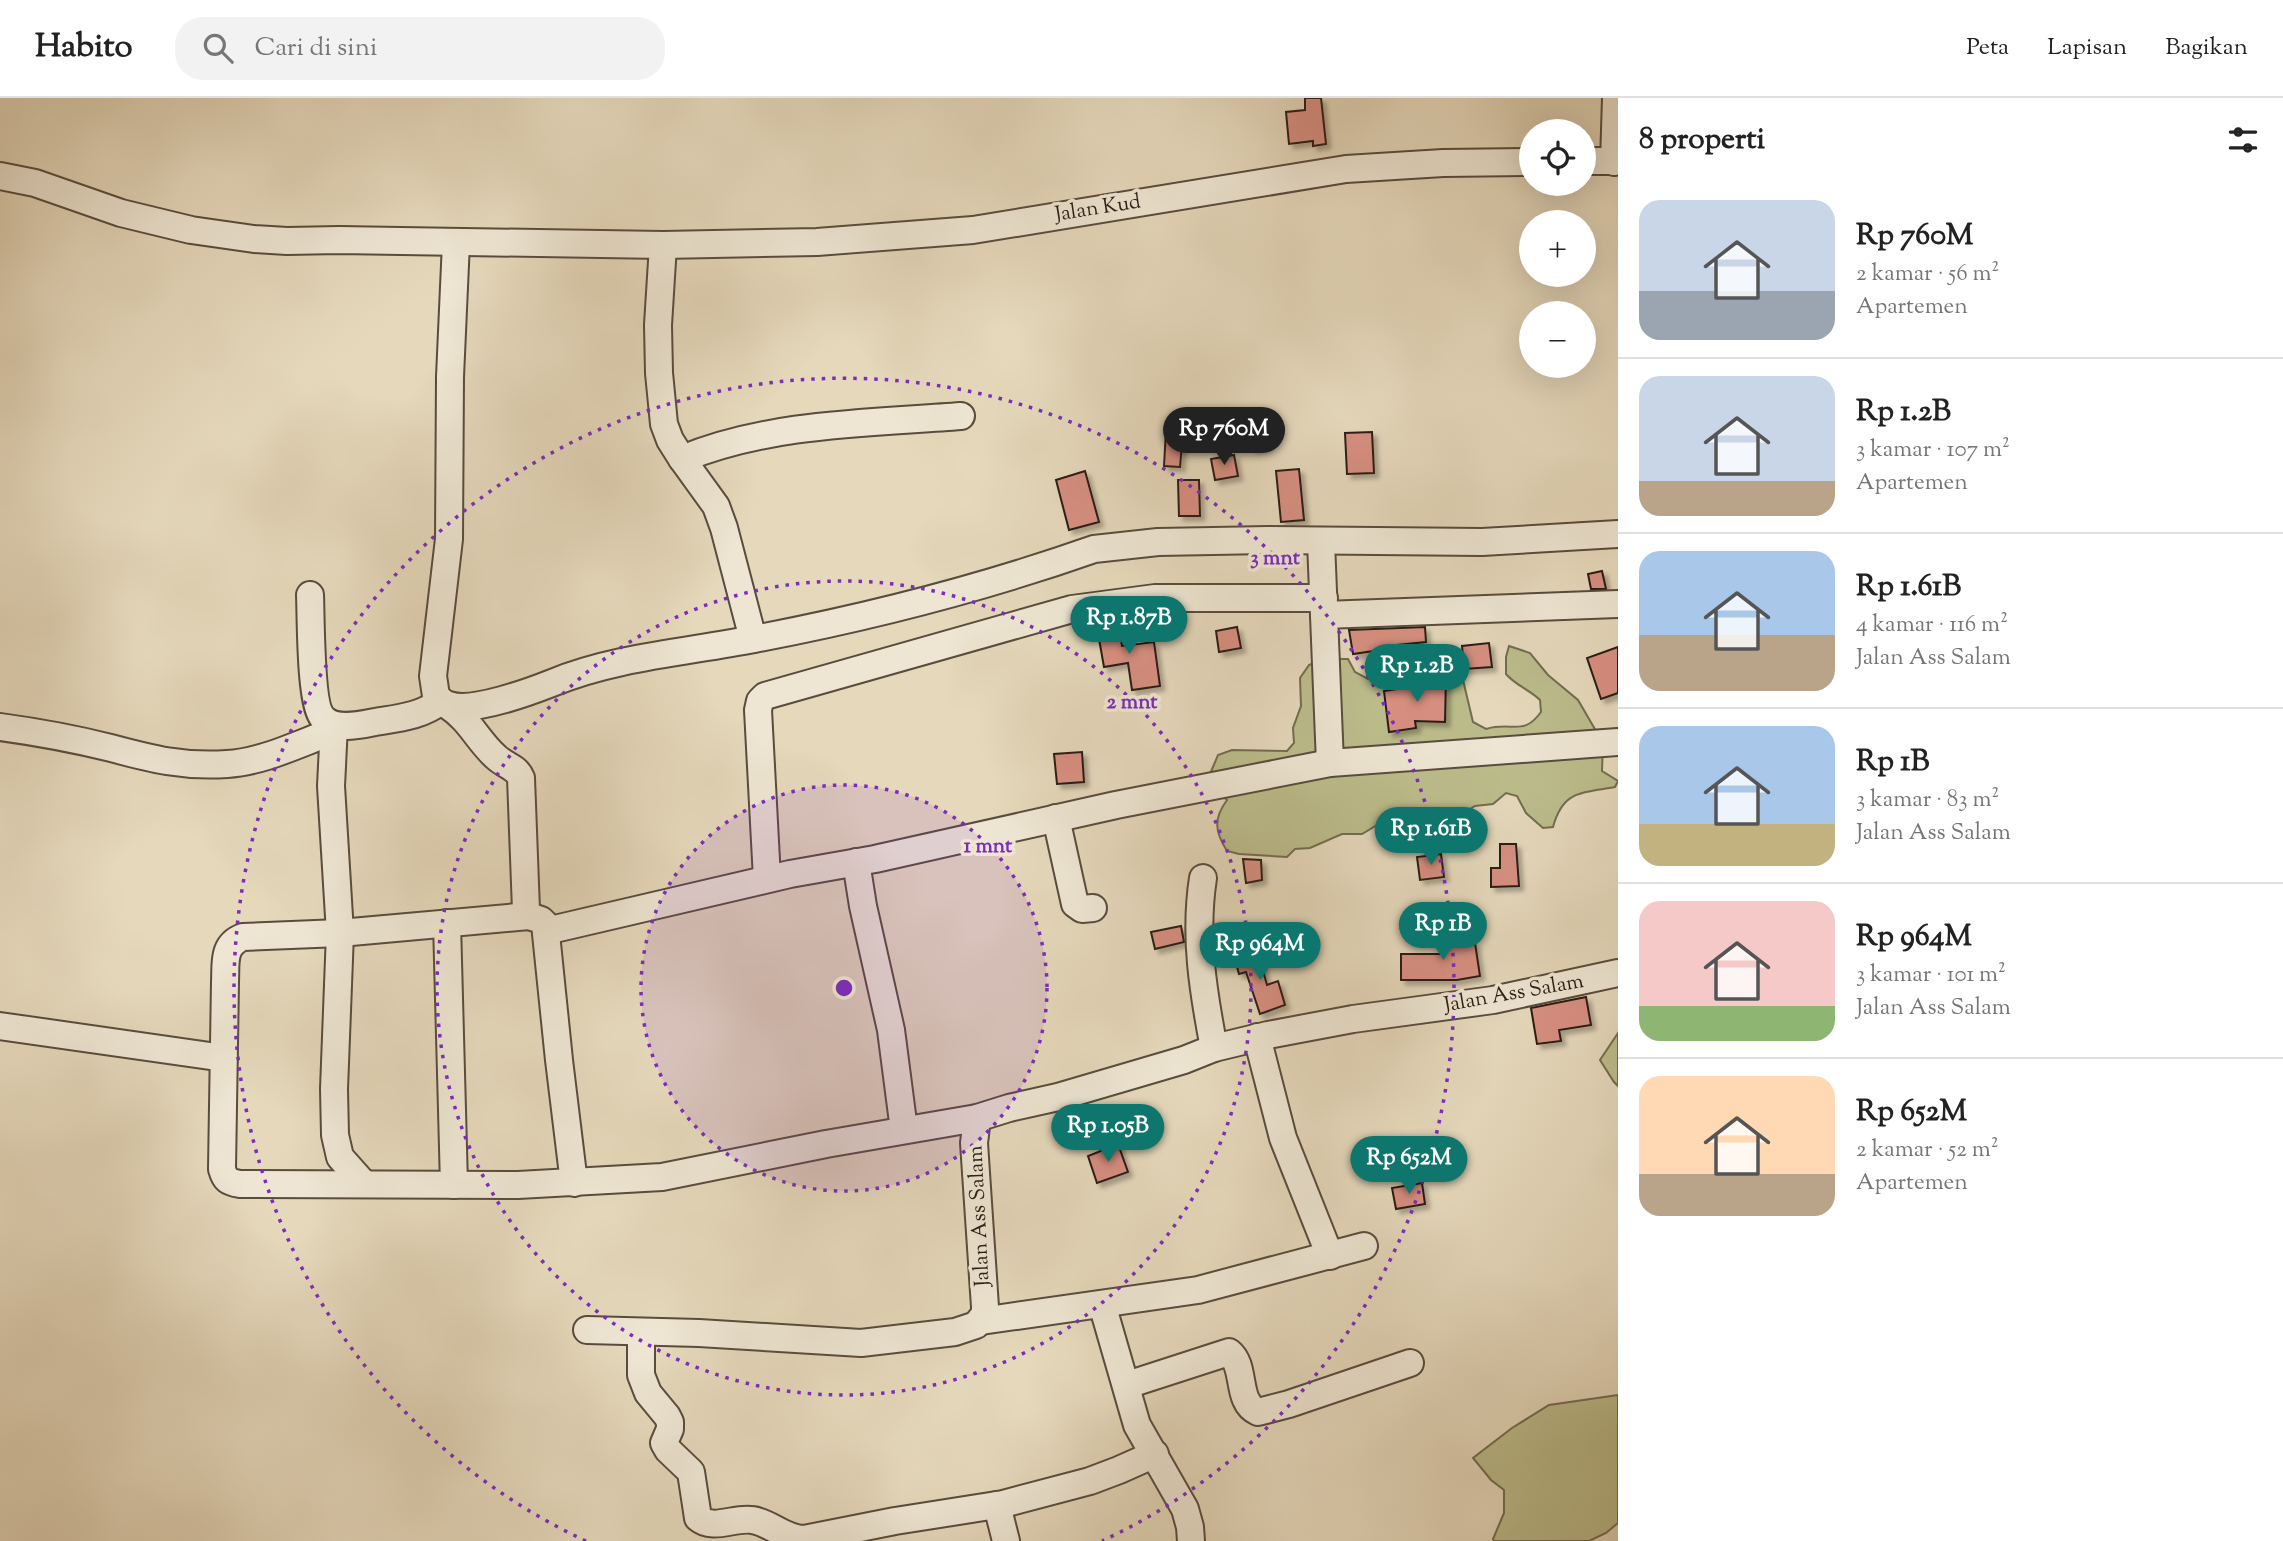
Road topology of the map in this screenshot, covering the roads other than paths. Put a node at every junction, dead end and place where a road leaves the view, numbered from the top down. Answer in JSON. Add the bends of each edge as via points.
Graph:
{"nodes":[{"id":1,"x":1616,"y":98,"type":"edge"},
{"id":2,"x":1596,"y":161,"type":"edge"},
{"id":3,"x":1616,"y":161,"type":"edge"},
{"id":4,"x":1519,"y":162,"type":"edge"},
{"id":5,"x":0,"y":176,"type":"edge"},
{"id":6,"x":456,"y":242,"type":"junction"},
{"id":7,"x":663,"y":245,"type":"junction"},
{"id":8,"x":961,"y":416,"type":"dead end"},
{"id":9,"x":682,"y":459,"type":"junction"},
{"id":10,"x":1618,"y":534,"type":"edge"},
{"id":11,"x":1321,"y":542,"type":"junction"},
{"id":12,"x":310,"y":595,"type":"dead end"},
{"id":13,"x":1618,"y":604,"type":"edge"},
{"id":14,"x":1324,"y":607,"type":"junction"},
{"id":15,"x":753,"y":639,"type":"junction"},
{"id":16,"x":444,"y":703,"type":"junction"},
{"id":17,"x":0,"y":727,"type":"edge"},
{"id":18,"x":334,"y":728,"type":"junction"},
{"id":19,"x":1618,"y":742,"type":"edge"},
{"id":20,"x":1330,"y":763,"type":"junction"},
{"id":21,"x":1056,"y":818,"type":"junction"},
{"id":22,"x":856,"y":862,"type":"junction"},
{"id":23,"x":1203,"y":878,"type":"dead end"},
{"id":24,"x":767,"y":879,"type":"junction"},
{"id":25,"x":1093,"y":908,"type":"dead end"},
{"id":26,"x":447,"y":923,"type":"junction"},
{"id":27,"x":537,"y":924,"type":"junction"},
{"id":28,"x":340,"y":933,"type":"junction"},
{"id":29,"x":1618,"y":974,"type":"edge"},
{"id":30,"x":0,"y":1026,"type":"edge"},
{"id":31,"x":1257,"y":1037,"type":"junction"},
{"id":32,"x":1214,"y":1048,"type":"junction"},
{"id":33,"x":224,"y":1058,"type":"junction"},
{"id":34,"x":977,"y":1118,"type":"junction"},
{"id":35,"x":904,"y":1130,"type":"junction"},
{"id":36,"x":574,"y":1183,"type":"junction"},
{"id":37,"x":364,"y":1184,"type":"junction"},
{"id":38,"x":454,"y":1185,"type":"junction"},
{"id":39,"x":1364,"y":1246,"type":"dead end"},
{"id":40,"x":1330,"y":1256,"type":"junction"},
{"id":41,"x":1101,"y":1304,"type":"junction"},
{"id":42,"x":981,"y":1321,"type":"junction"},
{"id":43,"x":587,"y":1330,"type":"dead end"},
{"id":44,"x":641,"y":1332,"type":"junction"},
{"id":45,"x":1409,"y":1363,"type":"dead end"},
{"id":46,"x":1126,"y":1385,"type":"junction"},
{"id":47,"x":1154,"y":1454,"type":"junction"},
{"id":48,"x":997,"y":1505,"type":"junction"},
{"id":49,"x":804,"y":1540,"type":"edge"},
{"id":50,"x":1006,"y":1541,"type":"edge"},
{"id":51,"x":1191,"y":1541,"type":"edge"}],
"edges":[{"from":1,"to":3,"type":"street"},
{"from":2,"to":3,"type":"street"},
{"from":4,"to":7,"type":"street","name":"Jalan Kud","via":[[1346,169],[973,230],[817,242]]},
{"from":5,"to":6,"type":"street","name":"Jalan Kud","via":[[35,183],[121,213],[201,231],[287,241]]},
{"from":6,"to":7,"type":"street","name":"Jalan Kud"},
{"from":6,"to":16,"type":"street","via":[[449,539],[433,676],[436,696]]},
{"from":7,"to":9,"type":"street","via":[[658,325],[662,403],[664,424]]},
{"from":8,"to":9,"type":"street","via":[[788,432]]},
{"from":9,"to":15,"type":"street","via":[[716,506]]},
{"from":10,"to":11,"type":"street","via":[[1482,542]]},
{"from":11,"to":14,"type":"street"},
{"from":11,"to":15,"type":"street","via":[[1158,542],[1094,549],[977,588]]},
{"from":12,"to":18,"type":"street","via":[[318,708]]},
{"from":13,"to":14,"type":"street"},
{"from":14,"to":20,"type":"street"},
{"from":14,"to":24,"type":"street","via":[[1155,598],[1072,609],[765,695],[758,710]]},
{"from":15,"to":16,"type":"street","via":[[624,662],[484,704],[459,707]]},
{"from":16,"to":18,"type":"street","via":[[411,716]]},
{"from":16,"to":27,"type":"street","via":[[461,714],[495,757],[522,778],[526,910]]},
{"from":17,"to":18,"type":"street","via":[[192,764],[258,758]]},
{"from":18,"to":28,"type":"street","via":[[331,793]]},
{"from":19,"to":20,"type":"street"},
{"from":20,"to":21,"type":"street"},
{"from":21,"to":22,"type":"street"},
{"from":21,"to":25,"type":"street","via":[[1075,904]]},
{"from":22,"to":24,"type":"street"},
{"from":22,"to":35,"type":"street","via":[[891,1030]]},
{"from":23,"to":32,"type":"street","via":[[1199,953]]},
{"from":24,"to":27,"type":"street"},
{"from":26,"to":27,"type":"street"},
{"from":26,"to":28,"type":"street"},
{"from":26,"to":38,"type":"street"},
{"from":27,"to":36,"type":"street"},
{"from":28,"to":33,"type":"street","via":[[243,937],[230,944],[226,951]]},
{"from":28,"to":37,"type":"street","via":[[335,1135],[340,1157]]},
{"from":29,"to":31,"type":"street","name":"Jalan Ass Salam","via":[[1493,1000]]},
{"from":30,"to":33,"type":"street"},
{"from":31,"to":32,"type":"street","name":"Jalan Ass Salam"},
{"from":31,"to":40,"type":"street","via":[[1283,1138]]},
{"from":32,"to":34,"type":"street","name":"Jalan Ass Salam","via":[[1085,1090]]},
{"from":33,"to":37,"type":"street","via":[[224,1178],[240,1184]]},
{"from":34,"to":35,"type":"street"},
{"from":34,"to":42,"type":"street","name":"Jalan Ass Salam","via":[[974,1143],[985,1307]]},
{"from":35,"to":36,"type":"street","via":[[662,1177]]},
{"from":36,"to":38,"type":"street"},
{"from":37,"to":38,"type":"street"},
{"from":39,"to":40,"type":"street"},
{"from":40,"to":41,"type":"street","via":[[1198,1290]]},
{"from":41,"to":42,"type":"street"},
{"from":41,"to":46,"type":"street"},
{"from":42,"to":44,"type":"street","via":[[955,1332],[861,1343]]},
{"from":43,"to":44,"type":"street"},
{"from":44,"to":49,"type":"street","via":[[641,1375],[648,1393],[667,1416],[670,1429],[664,1443],[691,1472],[698,1518],[711,1525],[752,1520]]},
{"from":45,"to":46,"type":"street","via":[[1258,1412],[1247,1404],[1237,1364],[1229,1352]]},
{"from":46,"to":47,"type":"street","via":[[1137,1425]]},
{"from":47,"to":48,"type":"street","via":[[1090,1480]]},
{"from":47,"to":51,"type":"street","via":[[1185,1509]]},
{"from":48,"to":49,"type":"street"},
{"from":48,"to":50,"type":"street"}]}
